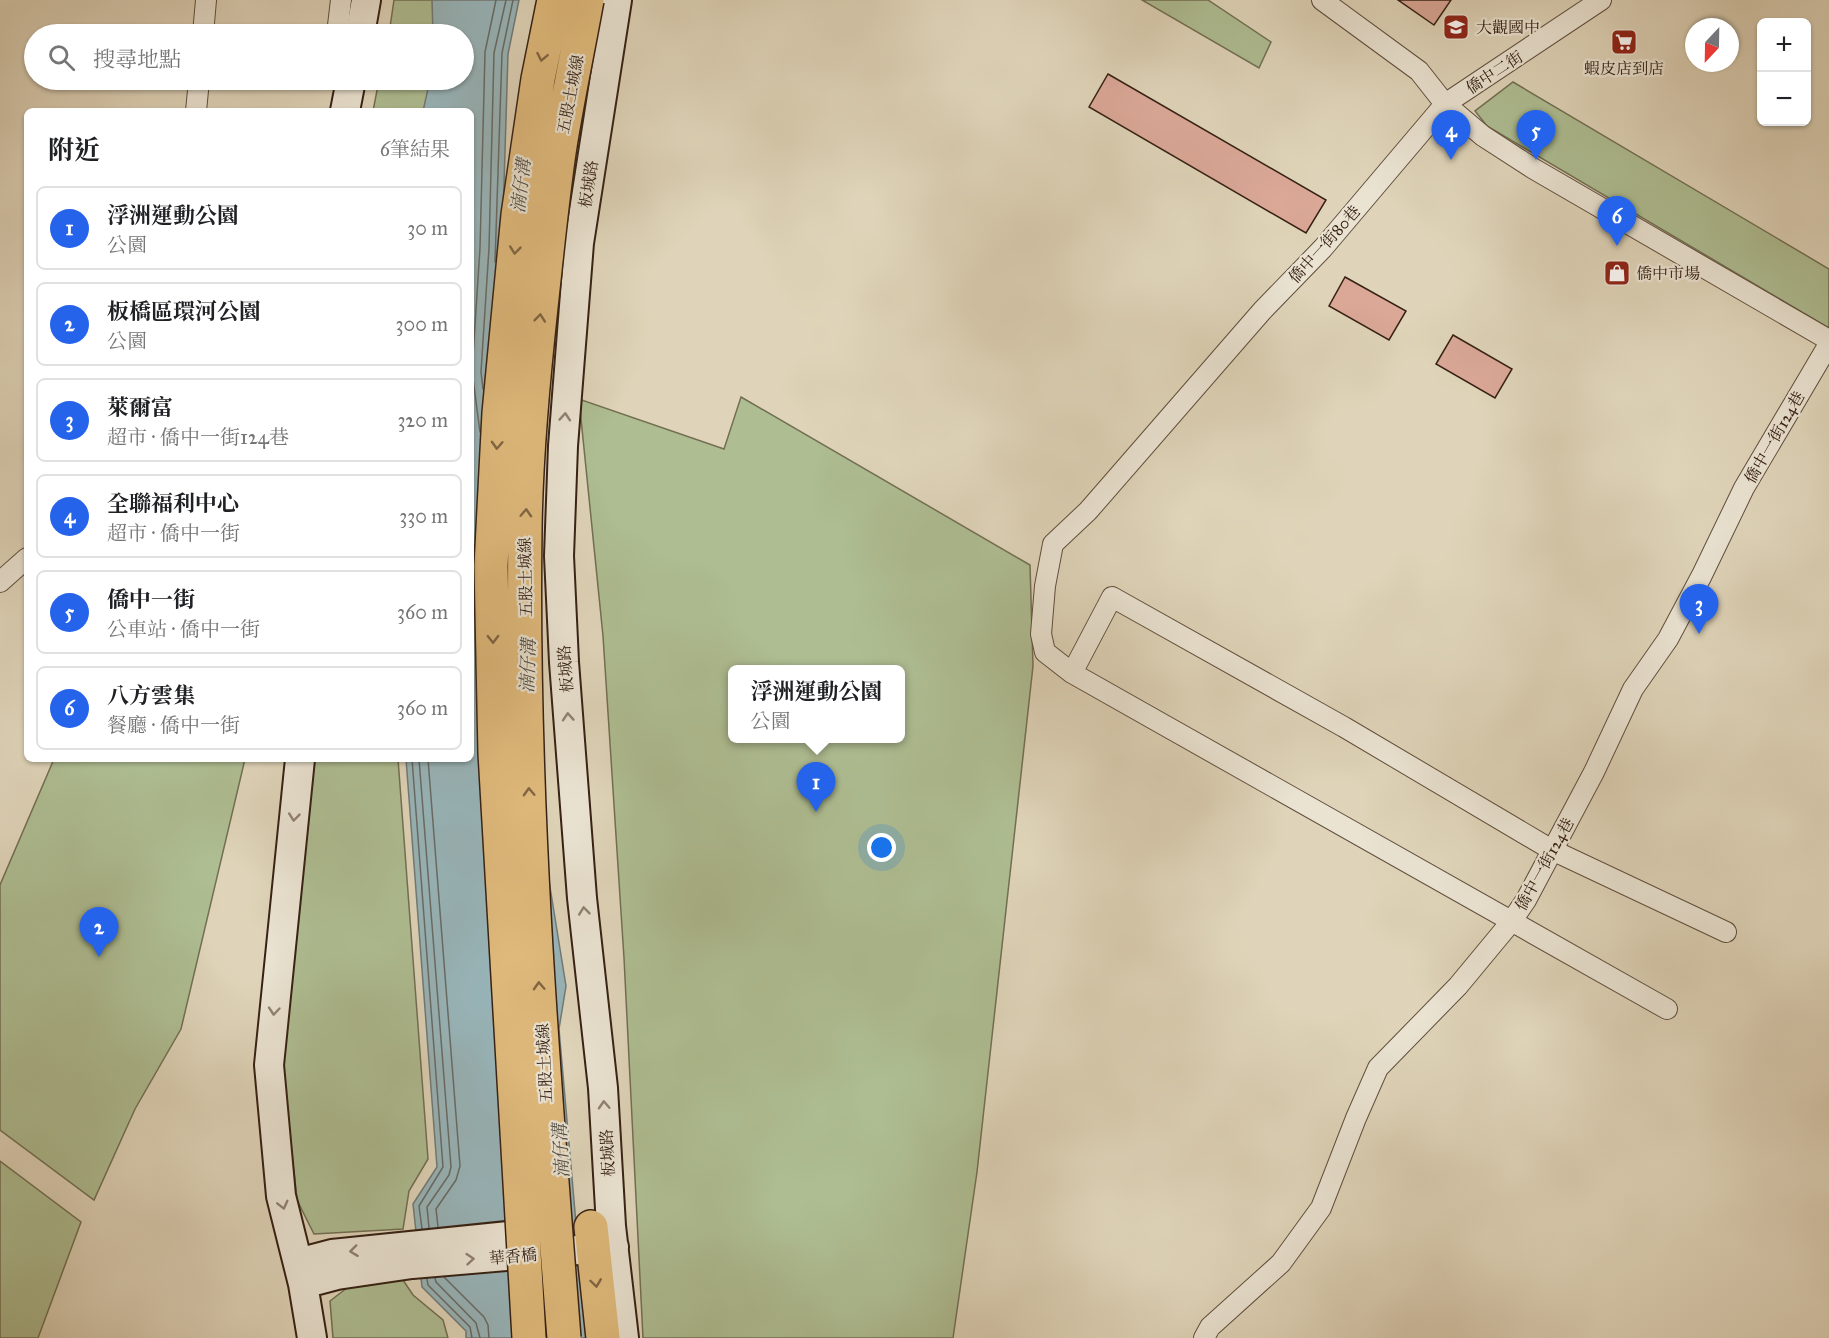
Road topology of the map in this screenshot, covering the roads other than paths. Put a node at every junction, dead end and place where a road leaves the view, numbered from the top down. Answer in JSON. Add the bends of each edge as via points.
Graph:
{"nodes":[{"id":1,"x":206,"y":0,"type":"edge"},
{"id":2,"x":341,"y":0,"type":"edge"},
{"id":3,"x":366,"y":0,"type":"edge"},
{"id":4,"x":554,"y":0,"type":"edge"},
{"id":5,"x":587,"y":0,"type":"edge"},
{"id":6,"x":617,"y":0,"type":"edge"},
{"id":7,"x":1322,"y":0,"type":"edge"},
{"id":8,"x":1601,"y":0,"type":"edge"},
{"id":9,"x":204,"y":24,"type":"edge"},
{"id":10,"x":338,"y":24,"type":"edge"},
{"id":11,"x":362,"y":24,"type":"edge"},
{"id":12,"x":198,"y":90,"type":"edge"},
{"id":13,"x":339,"y":90,"type":"edge"},
{"id":14,"x":349,"y":90,"type":"edge"},
{"id":15,"x":1445,"y":104,"type":"junction"},
{"id":16,"x":196,"y":108,"type":"edge"},
{"id":17,"x":345,"y":108,"type":"edge"},
{"id":18,"x":345,"y":108,"type":"edge"},
{"id":19,"x":1829,"y":340,"type":"edge"},
{"id":20,"x":1829,"y":347,"type":"edge"},
{"id":21,"x":24,"y":561,"type":"edge"},
{"id":22,"x":0,"y":582,"type":"edge"},
{"id":23,"x":1072,"y":673,"type":"junction"},
{"id":24,"x":300,"y":762,"type":"edge"},
{"id":25,"x":1552,"y":850,"type":"junction"},
{"id":26,"x":1511,"y":922,"type":"junction"},
{"id":27,"x":1726,"y":932,"type":"dead end"},
{"id":28,"x":1667,"y":1009,"type":"dead end"},
{"id":29,"x":597,"y":1238,"type":"junction"},
{"id":30,"x":301,"y":1274,"type":"junction"},
{"id":31,"x":312,"y":1338,"type":"edge"},
{"id":32,"x":529,"y":1338,"type":"edge"},
{"id":33,"x":564,"y":1338,"type":"edge"},
{"id":34,"x":603,"y":1338,"type":"edge"},
{"id":35,"x":624,"y":1338,"type":"edge"},
{"id":36,"x":1204,"y":1338,"type":"edge"}],
"edges":[{"from":1,"to":9,"type":"street"},
{"from":2,"to":10,"type":"street"},
{"from":3,"to":11,"type":"street"},
{"from":4,"to":32,"type":"highway","name":"五股土城線","one_way":true,"bridge":true,"via":[[518,215],[499,413],[491,566],[495,753]]},
{"from":33,"to":5,"type":"highway","name":"五股土城線","one_way":true,"bridge":true,"via":[[533,884],[525,527],[535,360],[549,230],[560,144]]},
{"from":29,"to":6,"type":"street","name":"板城路","one_way":true,"via":[[603,1088],[582,898],[559,556],[562,446],[579,243]]},
{"from":7,"to":15,"type":"street","via":[[1419,71]]},
{"from":8,"to":15,"type":"street","name":"僑中二街"},
{"from":12,"to":16,"type":"street"},
{"from":13,"to":17,"type":"street"},
{"from":14,"to":18,"type":"street"},
{"from":15,"to":19,"type":"street","via":[[1483,136],[1534,170]]},
{"from":15,"to":23,"type":"street","name":"僑中一街80巷","via":[[1323,248],[1262,311],[1088,511],[1053,544],[1041,634],[1045,652]]},
{"from":20,"to":25,"type":"street","name":"僑中一街124巷","via":[[1744,488],[1668,639],[1633,689]]},
{"from":21,"to":22,"type":"street"},
{"from":23,"to":25,"type":"street","via":[[1112,597]]},
{"from":23,"to":26,"type":"street","name":"僑中一街80巷"},
{"from":24,"to":30,"type":"street","one_way":true,"via":[[269,1065],[281,1196]]},
{"from":25,"to":26,"type":"street","name":"僑中一街124巷"},
{"from":25,"to":27,"type":"street"},
{"from":26,"to":28,"type":"street","name":"僑中一街80巷"},
{"from":26,"to":36,"type":"street","name":"僑中一街124巷","via":[[1458,986],[1378,1068],[1321,1208],[1281,1263],[1210,1327]]},
{"from":29,"to":30,"type":"street","name":"華香橋","bridge":true,"via":[[411,1254],[337,1275]]},
{"from":29,"to":34,"type":"highway","one_way":true},
{"from":29,"to":35,"type":"street","name":"板城路"},
{"from":30,"to":31,"type":"street"}]}
